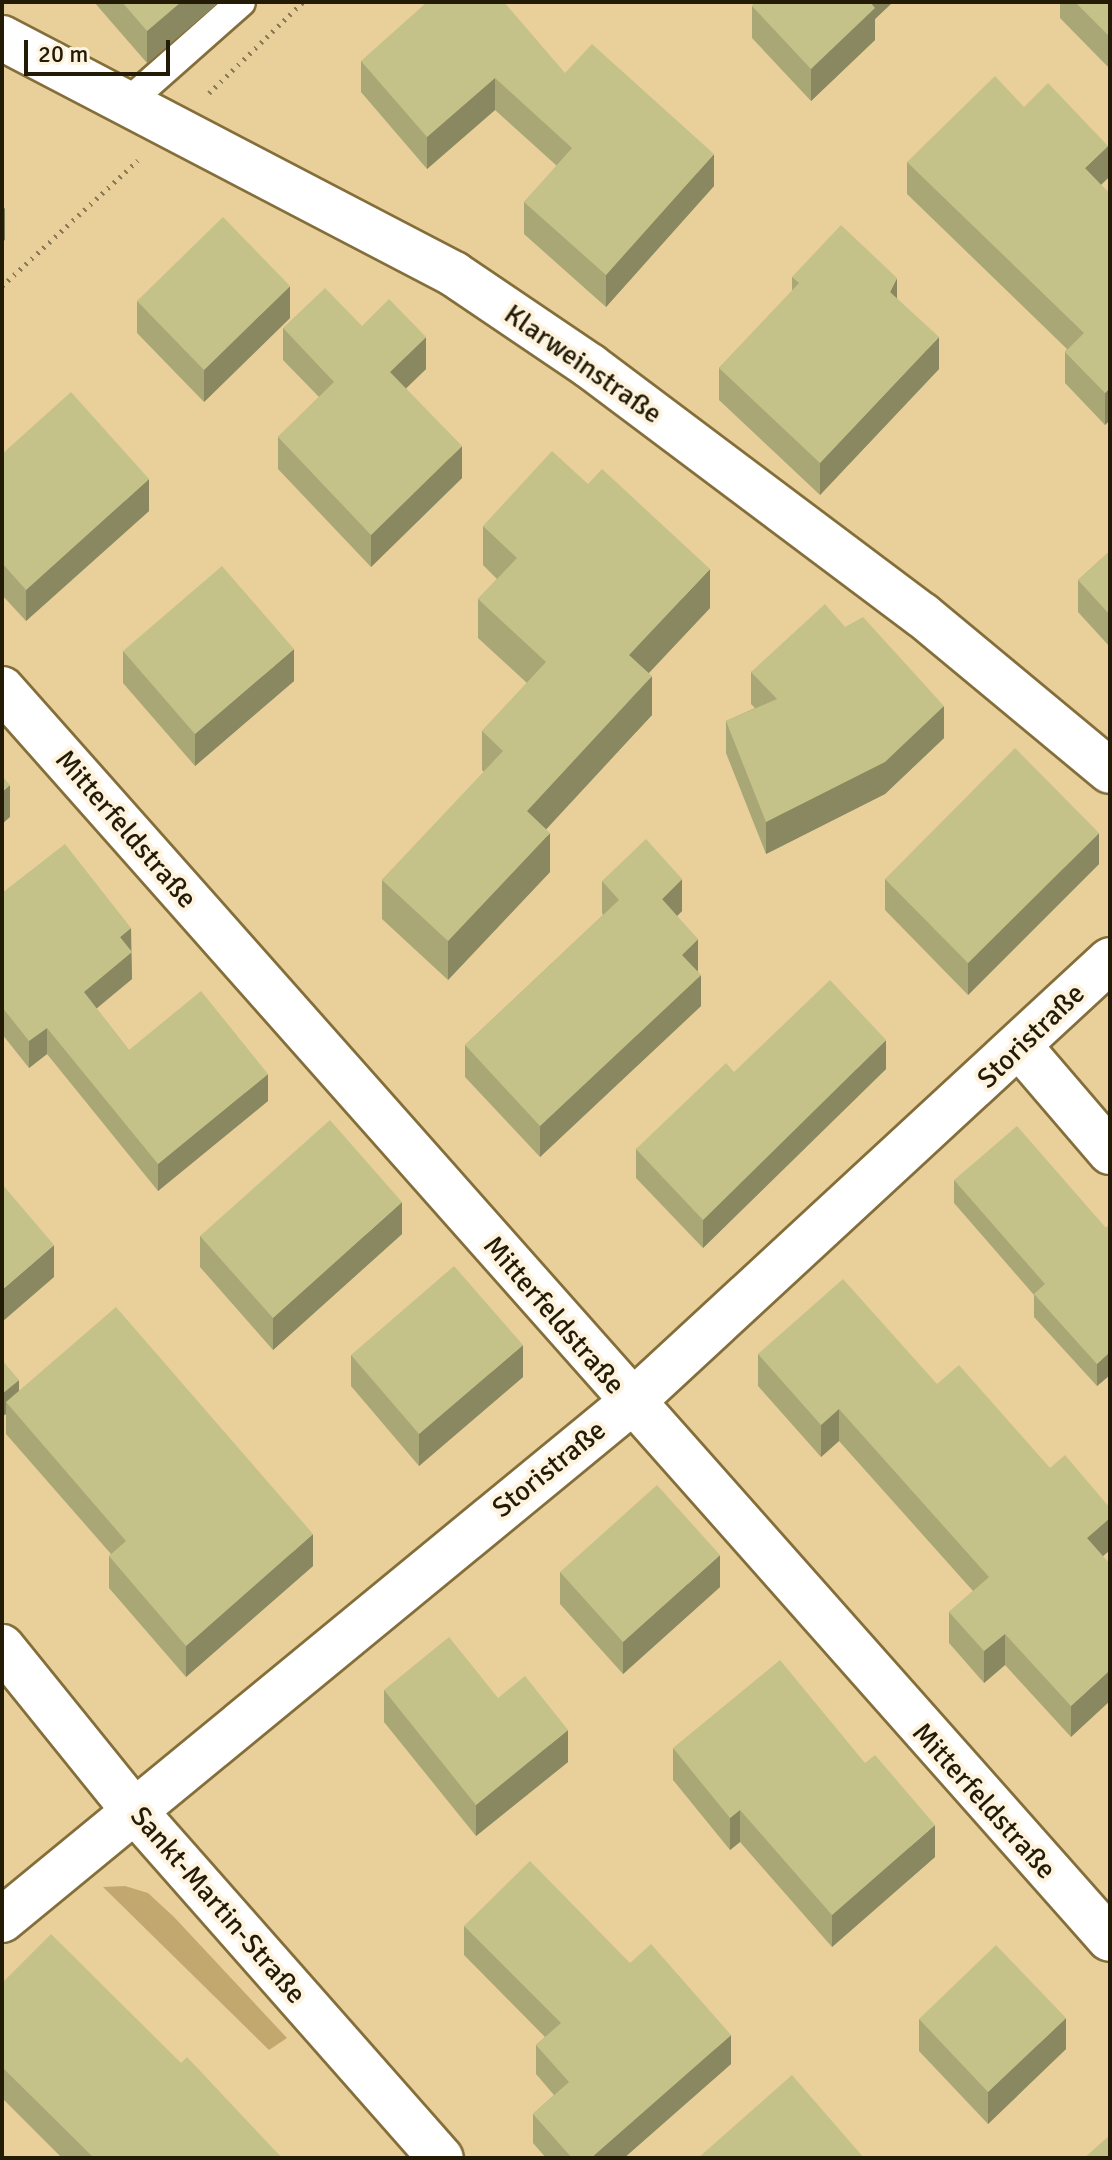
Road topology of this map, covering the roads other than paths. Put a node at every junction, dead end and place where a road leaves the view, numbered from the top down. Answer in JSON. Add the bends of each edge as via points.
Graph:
{"nodes":[{"id":1,"x":241,"y":2,"type":"edge"},
{"id":2,"x":2,"y":38,"type":"edge"},
{"id":3,"x":127,"y":103,"type":"junction"},
{"id":4,"x":2,"y":689,"type":"edge"},
{"id":5,"x":1110,"y":771,"type":"edge"},
{"id":6,"x":1110,"y":960,"type":"edge"},
{"id":7,"x":1021,"y":1048,"type":"junction"},
{"id":8,"x":1110,"y":1152,"type":"edge"},
{"id":9,"x":631,"y":1403,"type":"junction"},
{"id":10,"x":2,"y":1647,"type":"edge"},
{"id":11,"x":132,"y":1808,"type":"junction"},
{"id":12,"x":2,"y":1920,"type":"edge"},
{"id":13,"x":1110,"y":1939,"type":"edge"},
{"id":14,"x":441,"y":2158,"type":"edge"}],
"edges":[{"from":1,"to":3,"type":"lane"},
{"from":2,"to":3,"type":"street","name":"Klarweinstraße"},
{"from":3,"to":5,"type":"street","name":"Klarweinstraße","via":[[454,274],[590,366],[922,615]]},
{"from":4,"to":9,"type":"street","name":"Mitterfeldstraße"},
{"from":6,"to":7,"type":"street","name":"Storistraße"},
{"from":7,"to":8,"type":"street"},
{"from":7,"to":9,"type":"street","name":"Storistraße"},
{"from":9,"to":11,"type":"street","name":"Storistraße"},
{"from":9,"to":13,"type":"street","name":"Mitterfeldstraße"},
{"from":10,"to":11,"type":"street","name":"Sankt-Martin-Straße"},
{"from":11,"to":12,"type":"street","name":"Storistraße"},
{"from":11,"to":14,"type":"street","name":"Sankt-Martin-Straße"}]}
